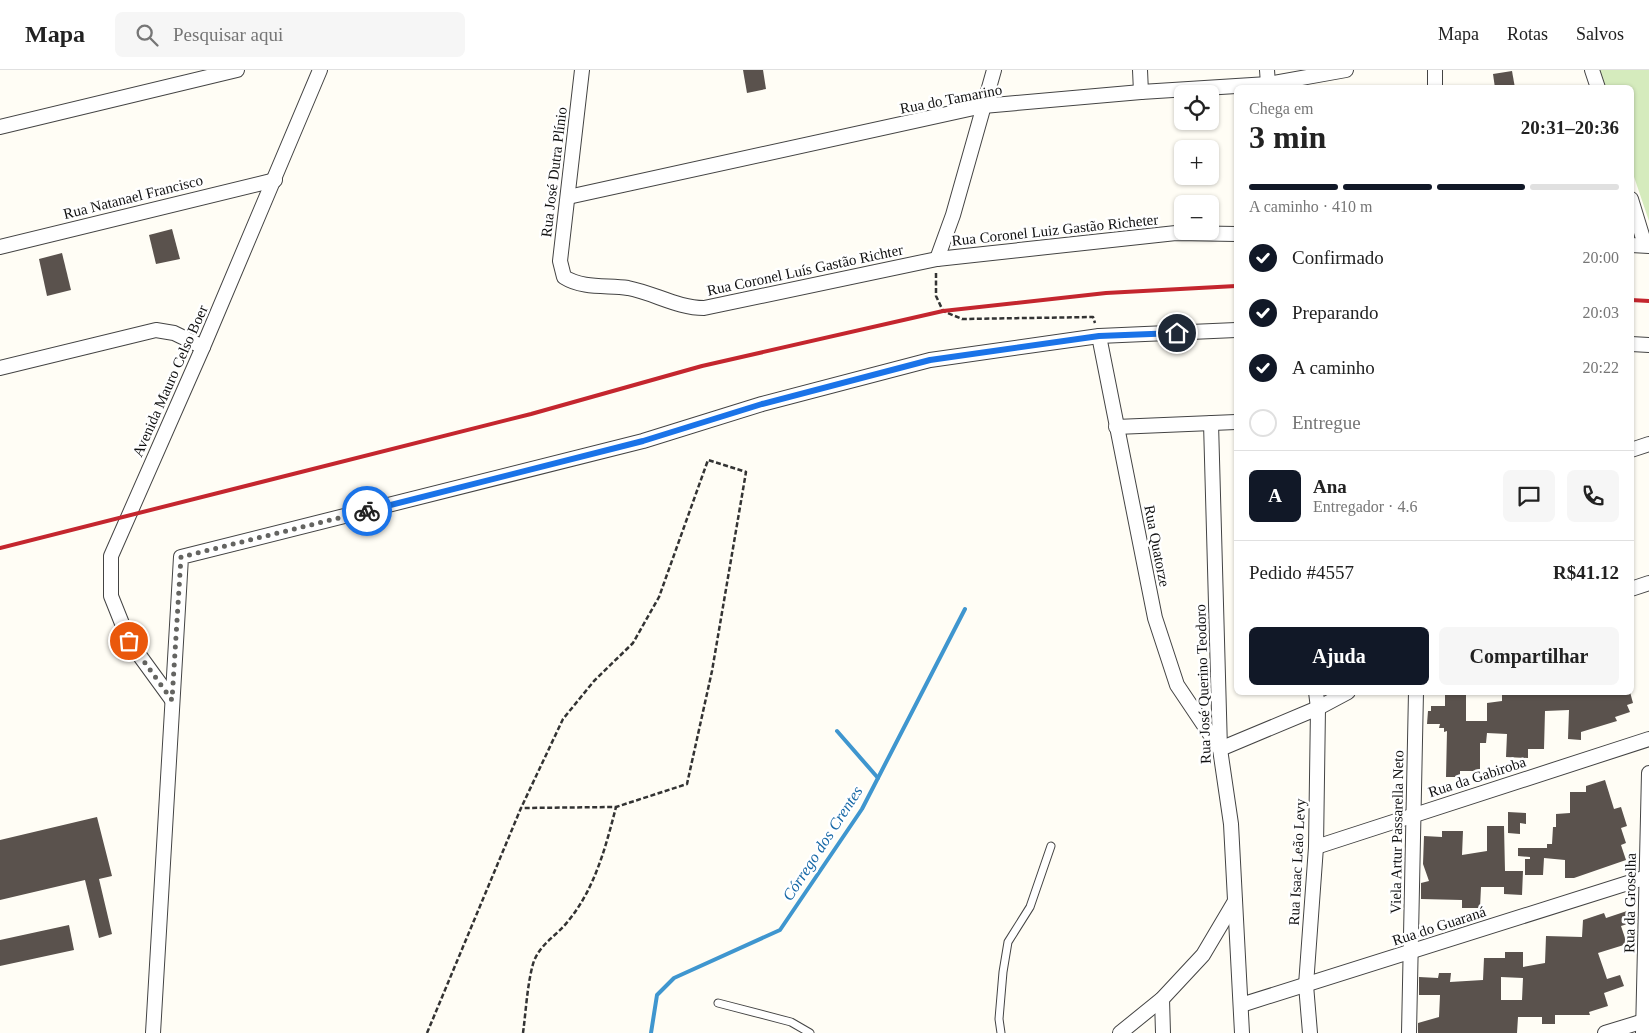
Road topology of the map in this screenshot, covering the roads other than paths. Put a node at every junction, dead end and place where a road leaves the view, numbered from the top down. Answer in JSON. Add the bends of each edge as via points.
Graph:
{"nodes":[{"id":1,"x":237,"y":70,"type":"edge"},
{"id":2,"x":320,"y":70,"type":"edge"},
{"id":3,"x":582,"y":70,"type":"edge"},
{"id":4,"x":994,"y":70,"type":"edge"},
{"id":5,"x":1140,"y":70,"type":"edge"},
{"id":6,"x":1267,"y":70,"type":"edge"},
{"id":7,"x":1346,"y":70,"type":"edge"},
{"id":8,"x":1435,"y":70,"type":"edge"},
{"id":9,"x":1592,"y":70,"type":"edge"},
{"id":10,"x":1268,"y":84,"type":"junction"},
{"id":11,"x":1252,"y":85,"type":"edge"},
{"id":12,"x":1435,"y":85,"type":"edge"},
{"id":13,"x":1597,"y":85,"type":"edge"},
{"id":14,"x":1234,"y":86,"type":"edge"},
{"id":15,"x":1141,"y":92,"type":"junction"},
{"id":16,"x":983,"y":106,"type":"junction"},
{"id":17,"x":0,"y":127,"type":"edge"},
{"id":18,"x":275,"y":180,"type":"junction"},
{"id":19,"x":568,"y":197,"type":"junction"},
{"id":20,"x":1634,"y":212,"type":"edge"},
{"id":21,"x":1234,"y":234,"type":"edge"},
{"id":22,"x":1642,"y":245,"type":"edge"},
{"id":23,"x":0,"y":246,"type":"edge"},
{"id":24,"x":937,"y":259,"type":"junction"},
{"id":25,"x":564,"y":277,"type":"joint"},
{"id":26,"x":1234,"y":330,"type":"edge"},
{"id":27,"x":1099,"y":336,"type":"junction"},
{"id":28,"x":1634,"y":344,"type":"edge"},
{"id":29,"x":1649,"y":345,"type":"edge"},
{"id":30,"x":203,"y":347,"type":"junction"},
{"id":31,"x":0,"y":368,"type":"edge"},
{"id":32,"x":1234,"y":422,"type":"edge"},
{"id":33,"x":1211,"y":423,"type":"junction"},
{"id":34,"x":1116,"y":427,"type":"junction"},
{"id":35,"x":1649,"y":444,"type":"edge"},
{"id":36,"x":1634,"y":449,"type":"edge"},
{"id":37,"x":1649,"y":583,"type":"edge"},
{"id":38,"x":1634,"y":588,"type":"edge"},
{"id":39,"x":1316,"y":695,"type":"edge"},
{"id":40,"x":1342,"y":695,"type":"edge"},
{"id":41,"x":1416,"y":695,"type":"edge"},
{"id":42,"x":172,"y":700,"type":"junction"},
{"id":43,"x":1318,"y":708,"type":"junction"},
{"id":44,"x":1649,"y":739,"type":"edge"},
{"id":45,"x":1220,"y":749,"type":"junction"},
{"id":46,"x":1649,"y":773,"type":"edge"},
{"id":47,"x":1413,"y":814,"type":"junction"},
{"id":48,"x":1051,"y":846,"type":"dead end"},
{"id":49,"x":1316,"y":847,"type":"junction"},
{"id":50,"x":1647,"y":877,"type":"junction"},
{"id":51,"x":1235,"y":901,"type":"junction"},
{"id":52,"x":1410,"y":952,"type":"junction"},
{"id":53,"x":1306,"y":985,"type":"junction"},
{"id":54,"x":1162,"y":999,"type":"junction"},
{"id":55,"x":718,"y":1003,"type":"dead end"},
{"id":56,"x":1241,"y":1005,"type":"junction"},
{"id":57,"x":1644,"y":1027,"type":"edge"},
{"id":58,"x":153,"y":1033,"type":"edge"},
{"id":59,"x":810,"y":1033,"type":"edge"},
{"id":60,"x":1001,"y":1033,"type":"edge"},
{"id":61,"x":1120,"y":1033,"type":"edge"},
{"id":62,"x":1163,"y":1033,"type":"edge"},
{"id":63,"x":1242,"y":1033,"type":"edge"},
{"id":64,"x":1310,"y":1033,"type":"edge"},
{"id":65,"x":1409,"y":1033,"type":"edge"},
{"id":66,"x":1605,"y":1033,"type":"edge"}],
"edges":[{"from":1,"to":17,"type":"street"},
{"from":2,"to":18,"type":"street","name":"Avenida Mauro Celso Boer"},
{"from":3,"to":19,"type":"street","name":"Rua José Dutra Plínio"},
{"from":4,"to":16,"type":"street"},
{"from":5,"to":15,"type":"street"},
{"from":6,"to":10,"type":"street"},
{"from":7,"to":10,"type":"street","name":"Rua do Tamarino"},
{"from":8,"to":12,"type":"street"},
{"from":9,"to":13,"type":"street"},
{"from":10,"to":11,"type":"street","name":"Rua do Tamarino"},
{"from":14,"to":15,"type":"street","name":"Rua do Tamarino"},
{"from":15,"to":16,"type":"street","name":"Rua do Tamarino"},
{"from":16,"to":19,"type":"street","name":"Rua do Tamarino"},
{"from":16,"to":24,"type":"street","via":[[953,215]]},
{"from":18,"to":23,"type":"street","name":"Rua Natanael Francisco"},
{"from":18,"to":30,"type":"street","name":"Avenida Mauro Celso Boer"},
{"from":19,"to":25,"type":"street","name":"Rua José Dutra Plínio","via":[[560,261]]},
{"from":20,"to":22,"type":"street"},
{"from":21,"to":24,"type":"street","name":"Rua Coronel Luiz Gastão Richeter","via":[[1176,233]]},
{"from":24,"to":25,"type":"street","name":"Rua Coronel Luís Gastão Richter","via":[[704,308],[629,288],[583,285]]},
{"from":26,"to":27,"type":"street"},
{"from":27,"to":34,"type":"street","name":"Rua Quatorze"},
{"from":27,"to":42,"type":"street","via":[[930,360],[762,404],[643,441],[181,557]]},
{"from":28,"to":29,"type":"street"},
{"from":30,"to":31,"type":"street","via":[[174,333],[156,330]]},
{"from":30,"to":42,"type":"street","name":"Avenida Mauro Celso Boer","via":[[111,556],[111,596],[129,641]]},
{"from":32,"to":33,"type":"street"},
{"from":33,"to":34,"type":"street"},
{"from":33,"to":45,"type":"street","name":"Rua José Querino Teodoro"},
{"from":34,"to":45,"type":"street","name":"Rua Quatorze","via":[[1155,618],[1174,677]]},
{"from":35,"to":36,"type":"street"},
{"from":37,"to":38,"type":"street"},
{"from":39,"to":43,"type":"street","name":"Rua Isaac Leão Levy"},
{"from":40,"to":43,"type":"street"},
{"from":41,"to":47,"type":"street","name":"Viela Artur Passarella Neto"},
{"from":42,"to":58,"type":"street"},
{"from":43,"to":45,"type":"street"},
{"from":43,"to":49,"type":"street","name":"Rua Isaac Leão Levy"},
{"from":44,"to":47,"type":"street","name":"Rua da Gabiroba"},
{"from":45,"to":51,"type":"street","name":"Rua José Querino Teodoro","via":[[1231,824]]},
{"from":46,"to":50,"type":"street","name":"Rua da Groselha"},
{"from":47,"to":49,"type":"street","name":"Rua da Gabiroba"},
{"from":47,"to":52,"type":"street","name":"Viela Artur Passarella Neto"},
{"from":48,"to":60,"type":"lane","via":[[1030,907],[1008,942],[1000,1010]]},
{"from":49,"to":53,"type":"street","name":"Rua Isaac Leão Levy"},
{"from":50,"to":52,"type":"street","name":"Rua do Guaraná"},
{"from":50,"to":57,"type":"street","name":"Rua da Groselha"},
{"from":51,"to":54,"type":"street","via":[[1203,956]]},
{"from":51,"to":56,"type":"street","name":"Rua José Querino Teodoro"},
{"from":52,"to":53,"type":"street","name":"Rua do Guaraná"},
{"from":52,"to":65,"type":"street","name":"Viela Artur Passarella Neto"},
{"from":53,"to":56,"type":"street","name":"Rua do Guaraná"},
{"from":53,"to":64,"type":"street","name":"Rua Isaac Leão Levy"},
{"from":54,"to":61,"type":"street"},
{"from":54,"to":62,"type":"street"},
{"from":55,"to":59,"type":"lane","via":[[791,1022]]},
{"from":56,"to":63,"type":"street","name":"Rua José Querino Teodoro"},
{"from":57,"to":66,"type":"street"}]}
